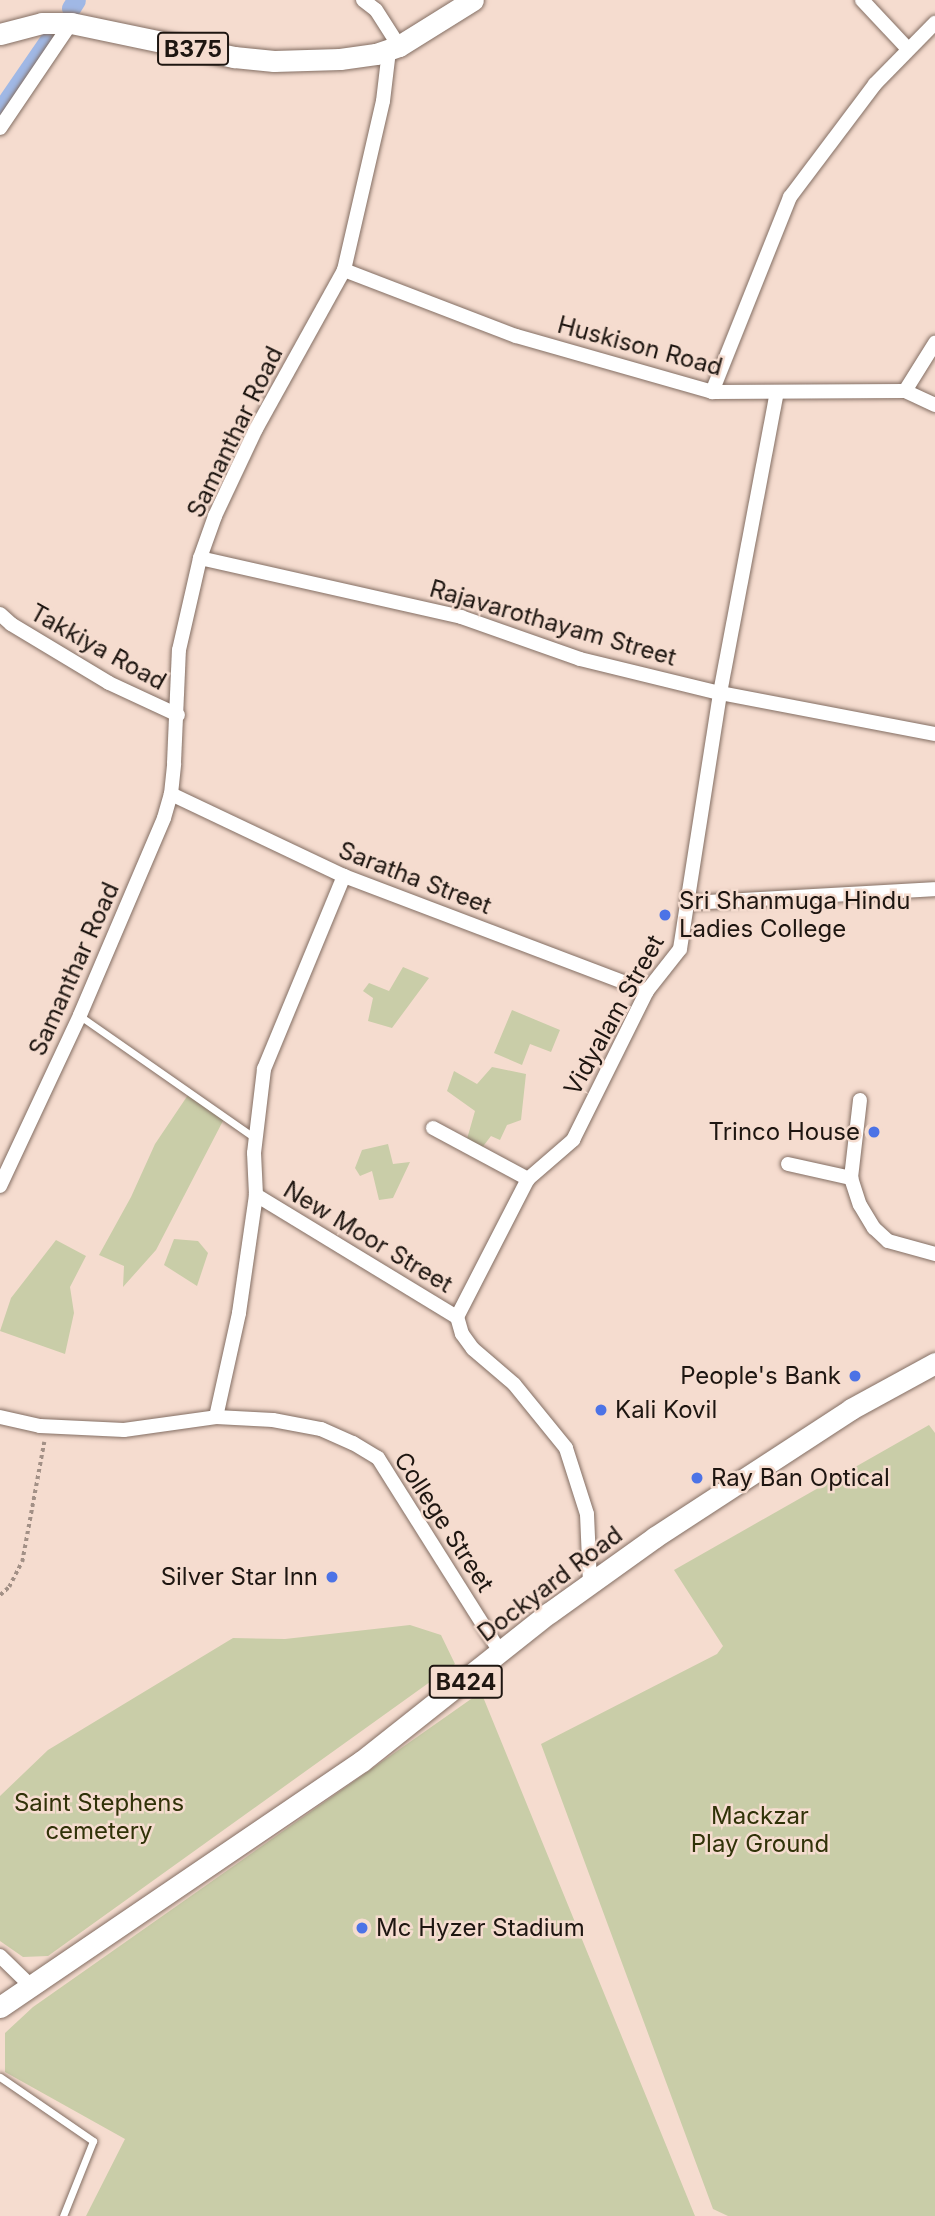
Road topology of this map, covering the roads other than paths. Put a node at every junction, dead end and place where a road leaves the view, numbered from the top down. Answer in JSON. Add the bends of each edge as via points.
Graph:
{"nodes":[{"id":1,"x":363,"y":0,"type":"edge"},
{"id":2,"x":473,"y":0,"type":"edge"},
{"id":3,"x":862,"y":0,"type":"edge"},
{"id":4,"x":380,"y":5,"type":"edge"},
{"id":5,"x":71,"y":23,"type":"junction"},
{"id":6,"x":935,"y":23,"type":"edge"},
{"id":7,"x":0,"y":34,"type":"edge"},
{"id":8,"x":394,"y":49,"type":"junction"},
{"id":9,"x":908,"y":49,"type":"junction"},
{"id":10,"x":0,"y":128,"type":"edge"},
{"id":11,"x":344,"y":270,"type":"junction"},
{"id":12,"x":935,"y":343,"type":"edge"},
{"id":13,"x":905,"y":391,"type":"junction"},
{"id":14,"x":712,"y":392,"type":"junction"},
{"id":15,"x":777,"y":392,"type":"junction"},
{"id":16,"x":935,"y":405,"type":"edge"},
{"id":17,"x":200,"y":558,"type":"junction"},
{"id":18,"x":0,"y":614,"type":"edge"},
{"id":19,"x":720,"y":693,"type":"junction"},
{"id":20,"x":178,"y":715,"type":"junction"},
{"id":21,"x":935,"y":734,"type":"edge"},
{"id":22,"x":171,"y":794,"type":"junction"},
{"id":23,"x":344,"y":876,"type":"junction"},
{"id":24,"x":935,"y":889,"type":"edge"},
{"id":25,"x":688,"y":902,"type":"junction"},
{"id":26,"x":647,"y":991,"type":"junction"},
{"id":27,"x":80,"y":1015,"type":"junction"},
{"id":28,"x":860,"y":1100,"type":"dead end"},
{"id":29,"x":433,"y":1128,"type":"dead end"},
{"id":30,"x":256,"y":1138,"type":"junction"},
{"id":31,"x":788,"y":1164,"type":"dead end"},
{"id":32,"x":851,"y":1178,"type":"junction"},
{"id":33,"x":528,"y":1179,"type":"junction"},
{"id":34,"x":0,"y":1186,"type":"edge"},
{"id":35,"x":256,"y":1195,"type":"junction"},
{"id":36,"x":935,"y":1254,"type":"edge"},
{"id":37,"x":457,"y":1317,"type":"junction"},
{"id":38,"x":935,"y":1363,"type":"edge"},
{"id":39,"x":0,"y":1417,"type":"edge"},
{"id":40,"x":216,"y":1417,"type":"junction"},
{"id":41,"x":590,"y":1583,"type":"junction"},
{"id":42,"x":501,"y":1653,"type":"junction"},
{"id":43,"x":0,"y":1956,"type":"edge"},
{"id":44,"x":32,"y":1986,"type":"junction"},
{"id":45,"x":0,"y":2007,"type":"edge"},
{"id":46,"x":0,"y":2077,"type":"edge"},
{"id":47,"x":63,"y":2216,"type":"edge"}],
"edges":[{"from":1,"to":4,"type":"street"},
{"from":2,"to":8,"type":"main road","number":"B375"},
{"from":3,"to":9,"type":"street"},
{"from":4,"to":8,"type":"street"},
{"from":5,"to":7,"type":"main road","number":"B375","via":[[42,23]]},
{"from":5,"to":8,"type":"main road","number":"B375","via":[[257,59],[321,60]]},
{"from":5,"to":10,"type":"street"},
{"from":6,"to":9,"type":"street"},
{"from":8,"to":11,"type":"street","name":"Samanthar Road"},
{"from":9,"to":14,"type":"street","via":[[875,84],[790,197]]},
{"from":11,"to":14,"type":"street","name":"Huskison Road","via":[[516,336]]},
{"from":11,"to":17,"type":"street","name":"Samanthar Road","via":[[256,429]]},
{"from":12,"to":13,"type":"street"},
{"from":13,"to":15,"type":"street","name":"Huskison Road"},
{"from":13,"to":16,"type":"street","name":"Huskison Road"},
{"from":14,"to":15,"type":"street","name":"Huskison Road"},
{"from":15,"to":19,"type":"street","name":"Vidyalam Street"},
{"from":17,"to":19,"type":"street","name":"Rajavarothayam Street","via":[[461,617],[580,659]]},
{"from":17,"to":20,"type":"street","name":"Samanthar Road","via":[[179,650]]},
{"from":18,"to":20,"type":"street","name":"Takkiya Road","via":[[109,683]]},
{"from":19,"to":21,"type":"street","name":"Rajavarothayam Street"},
{"from":19,"to":25,"type":"street","name":"Vidyalam Street"},
{"from":20,"to":22,"type":"street","name":"Samanthar Road"},
{"from":22,"to":23,"type":"street","name":"Saratha Street"},
{"from":22,"to":27,"type":"street","name":"Samanthar Road","via":[[153,848]]},
{"from":23,"to":26,"type":"street","name":"Saratha Street"},
{"from":23,"to":30,"type":"street","via":[[264,1069]]},
{"from":24,"to":25,"type":"street"},
{"from":25,"to":26,"type":"street","name":"Vidyalam Street","via":[[680,949]]},
{"from":26,"to":33,"type":"street","name":"Vidyalam Street","via":[[573,1140]]},
{"from":27,"to":30,"type":"lane"},
{"from":27,"to":34,"type":"street","name":"Samanthar Road"},
{"from":28,"to":32,"type":"street"},
{"from":29,"to":33,"type":"street"},
{"from":30,"to":35,"type":"street"},
{"from":31,"to":32,"type":"street"},
{"from":32,"to":36,"type":"street","via":[[860,1205],[881,1235]]},
{"from":33,"to":37,"type":"street","name":"Vidyalam Street"},
{"from":35,"to":37,"type":"street","name":"New Moor Street"},
{"from":35,"to":40,"type":"street","via":[[239,1313]]},
{"from":37,"to":41,"type":"street","via":[[473,1349],[514,1384],[566,1448],[587,1514]]},
{"from":38,"to":41,"type":"main road","name":"Dockyard Road","number":"B424","via":[[771,1459]]},
{"from":39,"to":40,"type":"street","name":"College Street","via":[[47,1426],[124,1430]]},
{"from":40,"to":42,"type":"street","name":"College Street","via":[[321,1429],[378,1458]]},
{"from":41,"to":42,"type":"main road","name":"Dockyard Road","number":"B424"},
{"from":42,"to":44,"type":"main road","name":"Dockyard Road","number":"B424","via":[[329,1785]]},
{"from":43,"to":44,"type":"street"},
{"from":44,"to":45,"type":"main road","name":"Dockyard Road","number":"B424"},
{"from":46,"to":47,"type":"lane","via":[[93,2141]]}]}
